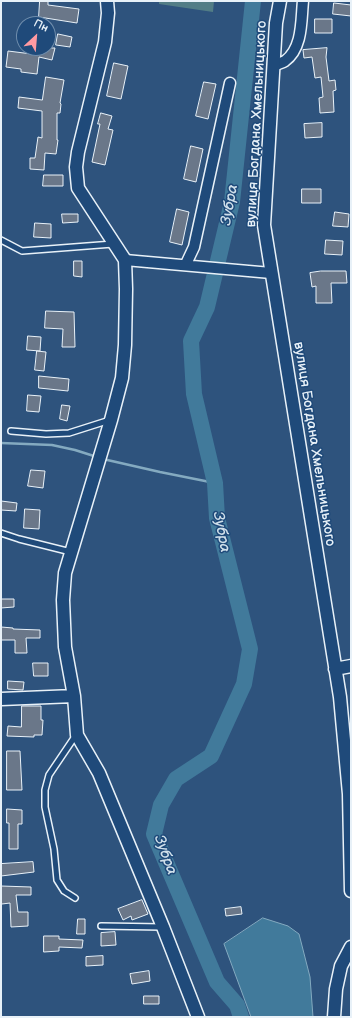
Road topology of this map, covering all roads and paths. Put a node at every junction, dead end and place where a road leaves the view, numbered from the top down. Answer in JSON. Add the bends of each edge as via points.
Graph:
{"nodes":[{"id":1,"x":107,"y":1,"type":"edge"},
{"id":2,"x":280,"y":1,"type":"edge"},
{"id":3,"x":303,"y":1,"type":"edge"},
{"id":4,"x":274,"y":66,"type":"junction"},
{"id":5,"x":230,"y":83,"type":"dead end"},
{"id":6,"x":1,"y":240,"type":"edge"},
{"id":7,"x":115,"y":244,"type":"junction"},
{"id":8,"x":125,"y":260,"type":"junction"},
{"id":9,"x":186,"y":264,"type":"junction"},
{"id":10,"x":271,"y":273,"type":"junction"},
{"id":11,"x":111,"y":420,"type":"junction"},
{"id":12,"x":11,"y":431,"type":"dead end"},
{"id":13,"x":1,"y":533,"type":"edge"},
{"id":14,"x":71,"y":552,"type":"junction"},
{"id":15,"x":351,"y":666,"type":"edge"},
{"id":16,"x":335,"y":669,"type":"junction"},
{"id":17,"x":74,"y":696,"type":"junction"},
{"id":18,"x":1,"y":699,"type":"edge"},
{"id":19,"x":77,"y":735,"type":"junction"},
{"id":20,"x":351,"y":891,"type":"edge"},
{"id":21,"x":75,"y":898,"type":"dead end"},
{"id":22,"x":101,"y":926,"type":"dead end"},
{"id":23,"x":163,"y":927,"type":"junction"},
{"id":24,"x":351,"y":947,"type":"edge"},
{"id":25,"x":198,"y":1017,"type":"edge"},
{"id":26,"x":334,"y":1017,"type":"edge"}],
"edges":[{"from":1,"to":7,"type":"street","via":[[105,42],[76,167],[78,188]]},
{"from":2,"to":4,"type":"street","name":"вулиця Богдана Хмельницького"},
{"from":3,"to":4,"type":"street","via":[[299,39],[285,61]]},
{"from":4,"to":10,"type":"street","name":"вулиця Богдана Хмельницького","via":[[264,225]]},
{"from":5,"to":9,"type":"street","via":[[194,247]]},
{"from":6,"to":7,"type":"lane","via":[[22,251]]},
{"from":7,"to":8,"type":"street"},
{"from":8,"to":9,"type":"street"},
{"from":8,"to":11,"type":"street","via":[[125,345],[122,378]]},
{"from":9,"to":10,"type":"street"},
{"from":10,"to":16,"type":"street","name":"вулиця Богдана Хмельницького"},
{"from":11,"to":12,"type":"lane","via":[[69,433]]},
{"from":11,"to":14,"type":"street"},
{"from":13,"to":14,"type":"lane"},
{"from":14,"to":17,"type":"street","via":[[65,573],[63,600],[65,647]]},
{"from":15,"to":16,"type":"street"},
{"from":16,"to":20,"type":"street","name":"вулиця Богдана Хмельницького","via":[[349,794]]},
{"from":17,"to":18,"type":"street"},
{"from":17,"to":19,"type":"street"},
{"from":19,"to":21,"type":"lane","via":[[49,775],[45,790],[45,806],[54,849],[57,880],[64,891]]},
{"from":19,"to":23,"type":"street","via":[[100,772]]},
{"from":22,"to":23,"type":"lane"},
{"from":23,"to":25,"type":"street"},
{"from":24,"to":26,"type":"street","via":[[341,966]]}]}
